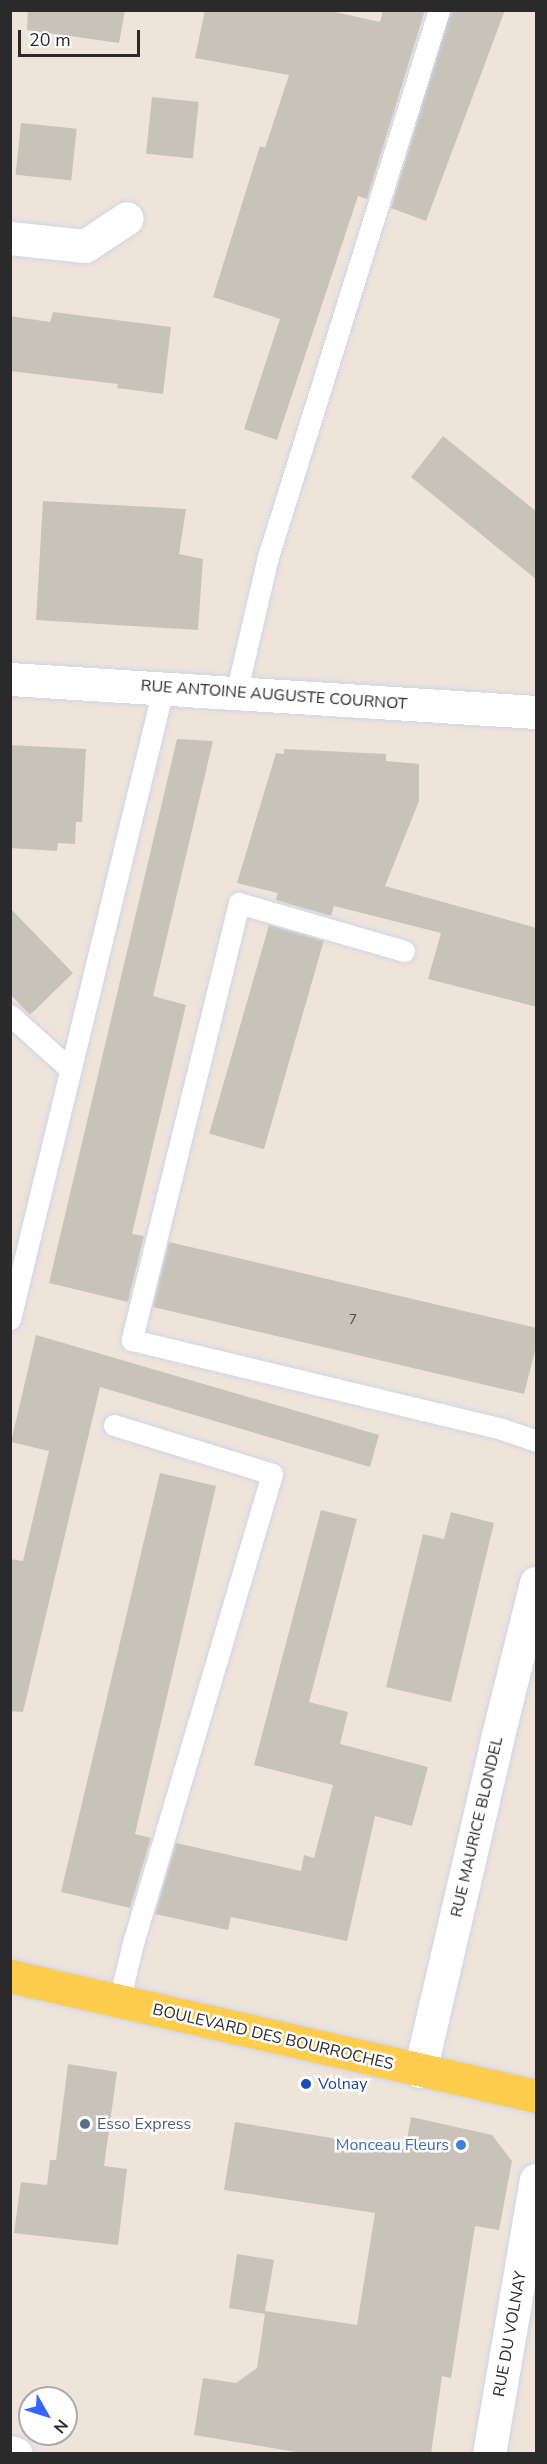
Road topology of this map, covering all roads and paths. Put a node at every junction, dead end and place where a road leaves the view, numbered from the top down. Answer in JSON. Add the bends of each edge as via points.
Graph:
{"nodes":[{"id":1,"x":439,"y":10,"type":"edge"},
{"id":2,"x":128,"y":218,"type":"dead end"},
{"id":3,"x":10,"y":238,"type":"edge"},
{"id":4,"x":10,"y":679,"type":"edge"},
{"id":5,"x":163,"y":689,"type":"junction"},
{"id":6,"x":236,"y":694,"type":"junction"},
{"id":7,"x":537,"y":712,"type":"edge"},
{"id":8,"x":404,"y":951,"type":"dead end"},
{"id":9,"x":10,"y":1015,"type":"edge"},
{"id":10,"x":70,"y":1069,"type":"junction"},
{"id":11,"x":14,"y":1289,"type":"edge"},
{"id":12,"x":10,"y":1318,"type":"edge"},
{"id":13,"x":114,"y":1425,"type":"dead end"},
{"id":14,"x":537,"y":1441,"type":"edge"},
{"id":15,"x":537,"y":1583,"type":"edge"},
{"id":16,"x":10,"y":1976,"type":"edge"},
{"id":17,"x":119,"y":2001,"type":"junction"},
{"id":18,"x":420,"y":2071,"type":"junction"},
{"id":19,"x":537,"y":2096,"type":"edge"},
{"id":20,"x":537,"y":2180,"type":"edge"},
{"id":21,"x":10,"y":2452,"type":"edge"},
{"id":22,"x":16,"y":2454,"type":"edge"},
{"id":23,"x":489,"y":2454,"type":"edge"}],
"edges":[{"from":1,"to":6,"type":"lane","via":[[268,557]]},
{"from":2,"to":3,"type":"street","via":[[85,246]]},
{"from":4,"to":5,"type":"street","name":"RUE ANTOINE AUGUSTE COURNOT"},
{"from":5,"to":6,"type":"street","name":"RUE ANTOINE AUGUSTE COURNOT"},
{"from":5,"to":10,"type":"lane"},
{"from":6,"to":7,"type":"street","name":"RUE ANTOINE AUGUSTE COURNOT"},
{"from":8,"to":14,"type":"lane","via":[[238,903],[132,1340],[502,1429]]},
{"from":9,"to":10,"type":"lane"},
{"from":10,"to":11,"type":"lane"},
{"from":11,"to":12,"type":"lane"},
{"from":13,"to":17,"type":"lane","via":[[272,1474]]},
{"from":15,"to":18,"type":"street","name":"RUE MAURICE BLONDEL"},
{"from":16,"to":17,"type":"main road","name":"BOULEVARD DES BOURROCHES"},
{"from":17,"to":18,"type":"main road","name":"BOULEVARD DES BOURROCHES"},
{"from":18,"to":19,"type":"main road","name":"BOULEVARD DES BOURROCHES"},
{"from":20,"to":23,"type":"street","name":"RUE DU VOLNAY"},
{"from":21,"to":22,"type":"street"}]}
